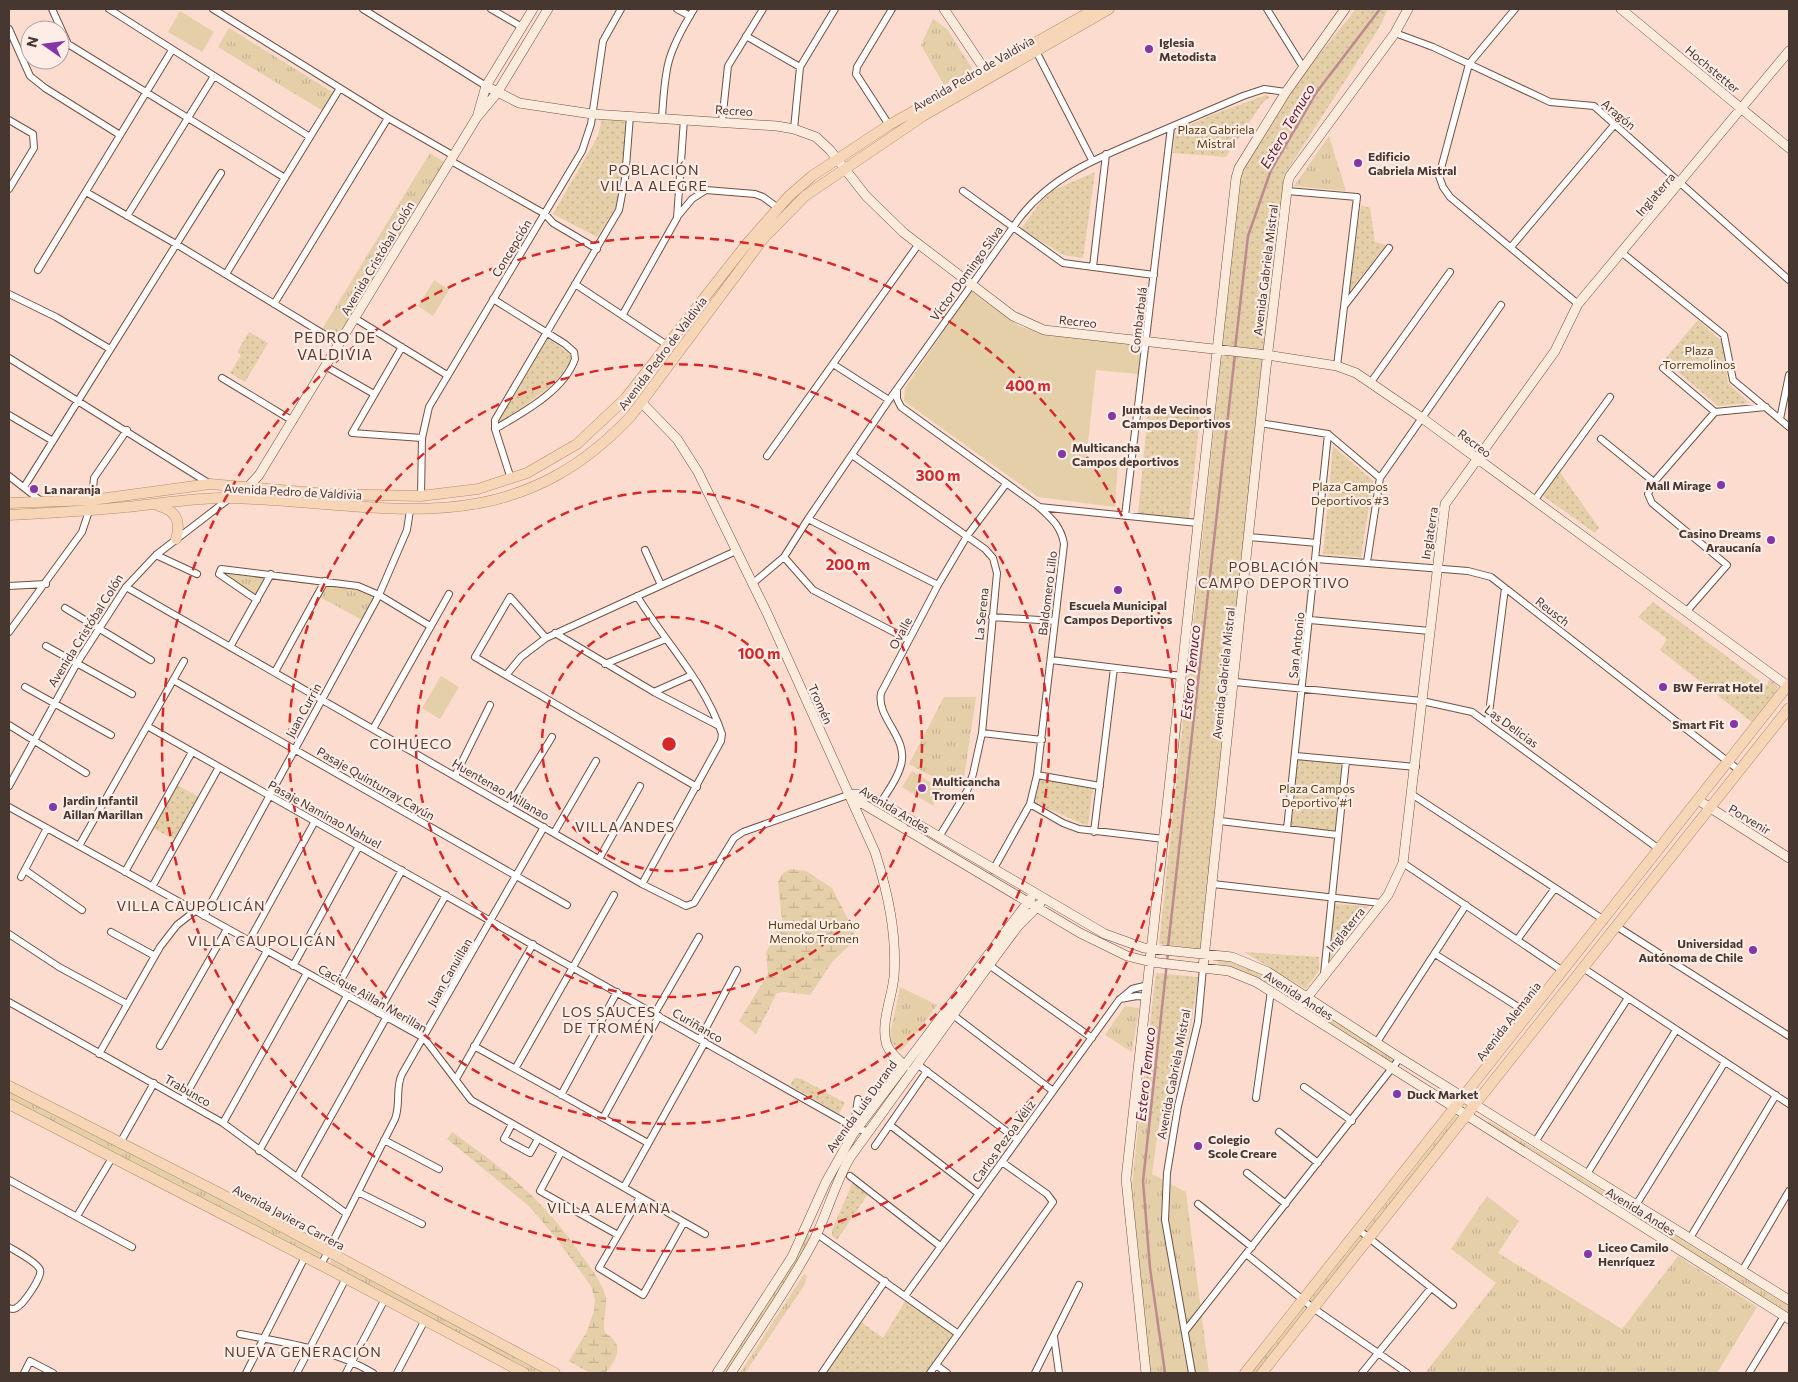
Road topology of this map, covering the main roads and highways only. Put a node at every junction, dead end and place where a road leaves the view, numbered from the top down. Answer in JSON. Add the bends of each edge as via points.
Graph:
{"nodes":[{"id":1,"x":1095,"y":9,"type":"edge"},
{"id":2,"x":1108,"y":9,"type":"edge"},
{"id":3,"x":642,"y":403,"type":"junction"},
{"id":4,"x":610,"y":415,"type":"junction"},
{"id":5,"x":9,"y":504,"type":"edge"},
{"id":6,"x":151,"y":505,"type":"junction"},
{"id":7,"x":9,"y":515,"type":"edge"},
{"id":8,"x":176,"y":539,"type":"road end"},
{"id":9,"x":1789,"y":686,"type":"edge"},
{"id":10,"x":1789,"y":708,"type":"edge"},
{"id":11,"x":1659,"y":849,"type":"junction"},
{"id":12,"x":1677,"y":850,"type":"junction"},
{"id":13,"x":1577,"y":954,"type":"junction"},
{"id":14,"x":1583,"y":968,"type":"junction"},
{"id":15,"x":9,"y":1086,"type":"edge"},
{"id":16,"x":9,"y":1104,"type":"edge"},
{"id":17,"x":524,"y":1373,"type":"edge"},
{"id":18,"x":555,"y":1373,"type":"edge"},
{"id":19,"x":1245,"y":1373,"type":"edge"},
{"id":20,"x":1262,"y":1373,"type":"edge"}],
"edges":[{"from":1,"to":4,"type":"main road","name":"Avenida Pedro de Valdivia","via":[[889,125],[800,185],[745,246],[640,382]]},
{"from":2,"to":3,"type":"main road","name":"Avenida Pedro de Valdivia","via":[[923,116],[805,196],[772,228]]},
{"from":3,"to":4,"type":"main road","via":[[634,402]]},
{"from":3,"to":6,"type":"main road","name":"Avenida Pedro de Valdivia","via":[[619,429],[566,470],[534,487],[480,504],[410,510],[230,498]]},
{"from":4,"to":5,"type":"main road","name":"Avenida Pedro de Valdivia","via":[[565,452],[540,467],[511,479],[459,492],[421,496],[328,494],[210,484],[92,500]]},
{"from":6,"to":7,"type":"main road","name":"Avenida Pedro de Valdivia"},
{"from":6,"to":8,"type":"main road","via":[[175,514],[179,522]]},
{"from":9,"to":11,"type":"main road","name":"Avenida Alemania"},
{"from":10,"to":12,"type":"main road","name":"Avenida Alemania"},
{"from":11,"to":12,"type":"main road","via":[[1666,852]]},
{"from":11,"to":13,"type":"main road","name":"Avenida Alemania"},
{"from":12,"to":14,"type":"main road","name":"Avenida Alemania"},
{"from":13,"to":14,"type":"main road"},
{"from":13,"to":19,"type":"main road","name":"Avenida Alemania"},
{"from":14,"to":20,"type":"main road","name":"Avenida Alemania"},
{"from":15,"to":18,"type":"main road","name":"Avenida Javiera Carrera"},
{"from":16,"to":17,"type":"main road"}]}
